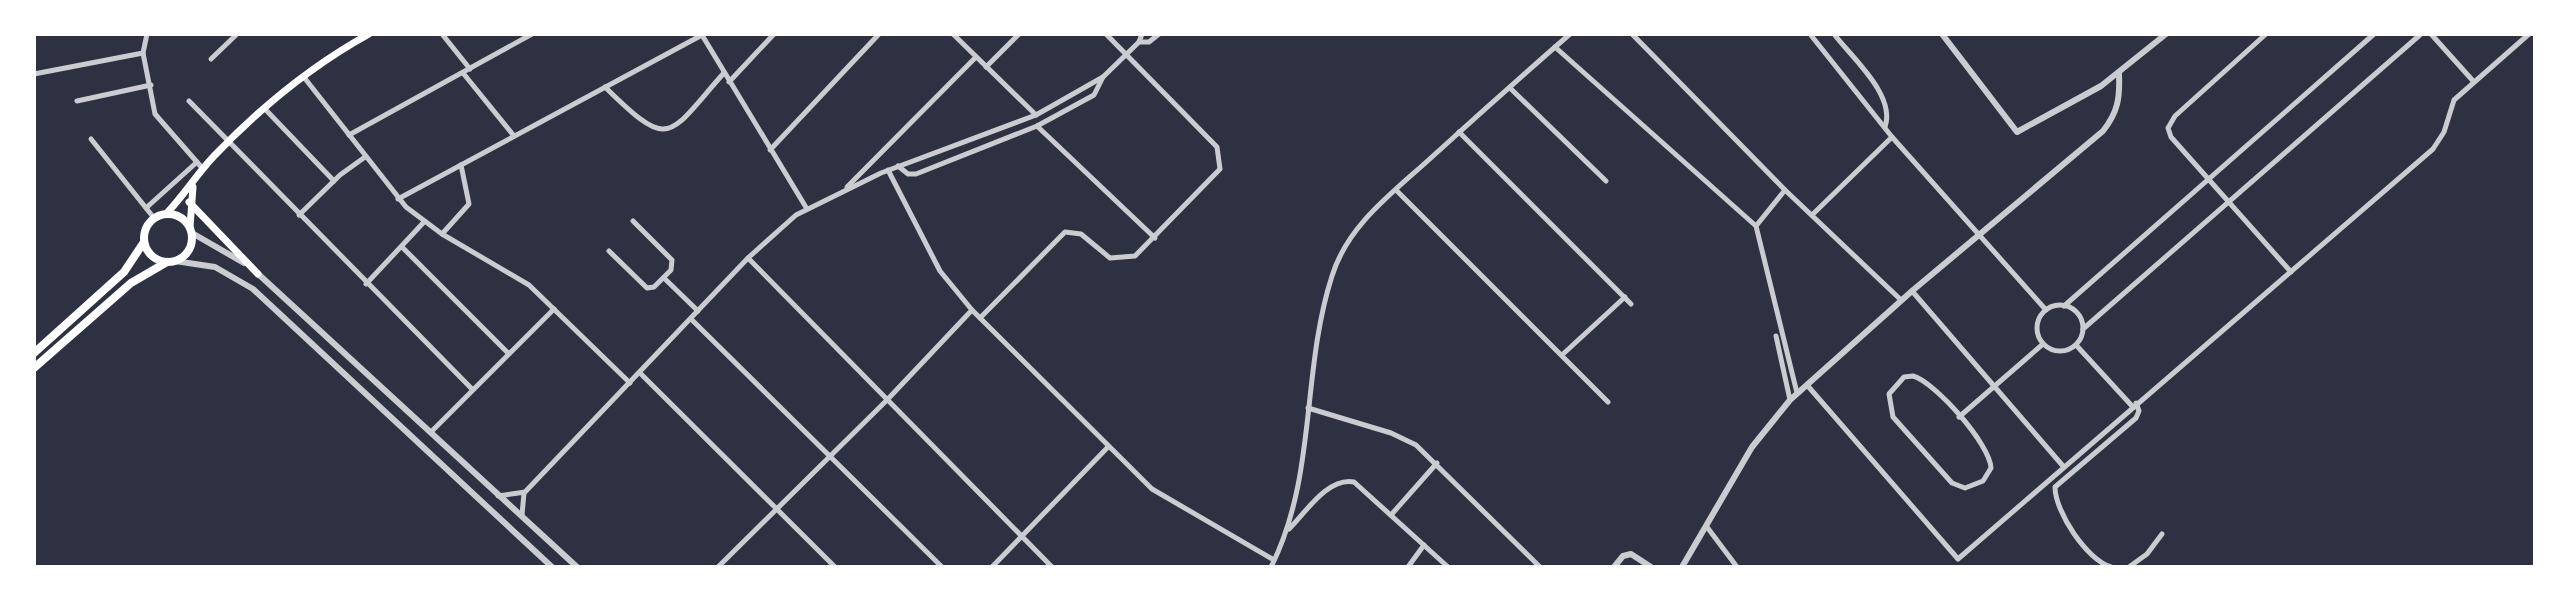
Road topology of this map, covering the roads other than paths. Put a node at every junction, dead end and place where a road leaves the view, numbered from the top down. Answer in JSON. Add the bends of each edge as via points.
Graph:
{"nodes":[{"id":1,"x":147,"y":34,"type":"edge"},
{"id":2,"x":237,"y":34,"type":"edge"},
{"id":3,"x":442,"y":34,"type":"edge"},
{"id":4,"x":532,"y":34,"type":"edge"},
{"id":5,"x":702,"y":34,"type":"edge"},
{"id":6,"x":774,"y":34,"type":"edge"},
{"id":7,"x":879,"y":34,"type":"edge"},
{"id":8,"x":953,"y":34,"type":"edge"},
{"id":9,"x":1019,"y":34,"type":"edge"},
{"id":10,"x":1106,"y":34,"type":"edge"},
{"id":11,"x":1142,"y":34,"type":"edge"},
{"id":12,"x":1159,"y":34,"type":"edge"},
{"id":13,"x":1570,"y":34,"type":"edge"},
{"id":14,"x":1632,"y":34,"type":"edge"},
{"id":15,"x":1810,"y":34,"type":"edge"},
{"id":16,"x":1834,"y":34,"type":"edge"},
{"id":17,"x":1942,"y":34,"type":"edge"},
{"id":18,"x":2166,"y":34,"type":"edge"},
{"id":19,"x":2266,"y":34,"type":"edge"},
{"id":20,"x":2374,"y":34,"type":"edge"},
{"id":21,"x":2421,"y":34,"type":"edge"},
{"id":22,"x":2431,"y":34,"type":"edge"},
{"id":23,"x":2516,"y":34,"type":"edge"},
{"id":24,"x":2529,"y":34,"type":"edge"},
{"id":25,"x":365,"y":35,"type":"edge"},
{"id":26,"x":2521,"y":41,"type":"junction"},
{"id":27,"x":1139,"y":42,"type":"junction"},
{"id":28,"x":1555,"y":47,"type":"junction"},
{"id":29,"x":143,"y":53,"type":"junction"},
{"id":30,"x":1125,"y":54,"type":"junction"},
{"id":31,"x":976,"y":57,"type":"junction"},
{"id":32,"x":211,"y":59,"type":"dead end"},
{"id":33,"x":986,"y":67,"type":"junction"},
{"id":34,"x":470,"y":69,"type":"junction"},
{"id":35,"x":463,"y":73,"type":"junction"},
{"id":36,"x":724,"y":73,"type":"junction"},
{"id":37,"x":34,"y":74,"type":"edge"},
{"id":38,"x":2119,"y":74,"type":"junction"},
{"id":39,"x":303,"y":76,"type":"junction"},
{"id":40,"x":1103,"y":77,"type":"junction"},
{"id":41,"x":729,"y":82,"type":"junction"},
{"id":42,"x":2474,"y":82,"type":"junction"},
{"id":43,"x":151,"y":85,"type":"junction"},
{"id":44,"x":605,"y":87,"type":"junction"},
{"id":45,"x":1510,"y":88,"type":"junction"},
{"id":46,"x":77,"y":101,"type":"dead end"},
{"id":47,"x":189,"y":101,"type":"dead end"},
{"id":48,"x":264,"y":108,"type":"junction"},
{"id":49,"x":1036,"y":115,"type":"junction"},
{"id":50,"x":1037,"y":126,"type":"junction"},
{"id":51,"x":1885,"y":127,"type":"junction"},
{"id":52,"x":1459,"y":132,"type":"junction"},
{"id":53,"x":349,"y":135,"type":"junction"},
{"id":54,"x":514,"y":136,"type":"junction"},
{"id":55,"x":1892,"y":137,"type":"junction"},
{"id":56,"x":91,"y":139,"type":"dead end"},
{"id":57,"x":228,"y":142,"type":"junction"},
{"id":58,"x":770,"y":150,"type":"junction"},
{"id":59,"x":365,"y":157,"type":"junction"},
{"id":60,"x":461,"y":165,"type":"junction"},
{"id":61,"x":200,"y":166,"type":"junction"},
{"id":62,"x":898,"y":166,"type":"junction"},
{"id":63,"x":888,"y":170,"type":"junction"},
{"id":64,"x":196,"y":178,"type":"junction"},
{"id":65,"x":2208,"y":178,"type":"junction"},
{"id":66,"x":334,"y":181,"type":"junction"},
{"id":67,"x":1606,"y":181,"type":"dead end"},
{"id":68,"x":843,"y":190,"type":"junction"},
{"id":69,"x":1396,"y":190,"type":"junction"},
{"id":70,"x":1785,"y":190,"type":"junction"},
{"id":71,"x":398,"y":199,"type":"junction"},
{"id":72,"x":189,"y":202,"type":"junction"},
{"id":73,"x":2229,"y":202,"type":"junction"},
{"id":74,"x":146,"y":208,"type":"junction"},
{"id":75,"x":807,"y":209,"type":"junction"},
{"id":76,"x":167,"y":213,"type":"junction"},
{"id":77,"x":299,"y":215,"type":"junction"},
{"id":78,"x":1812,"y":215,"type":"junction"},
{"id":79,"x":154,"y":218,"type":"junction"},
{"id":80,"x":633,"y":221,"type":"dead end"},
{"id":81,"x":424,"y":222,"type":"junction"},
{"id":82,"x":1756,"y":226,"type":"junction"},
{"id":83,"x":191,"y":230,"type":"junction"},
{"id":84,"x":442,"y":234,"type":"junction"},
{"id":85,"x":1980,"y":234,"type":"junction"},
{"id":86,"x":1155,"y":238,"type":"junction"},
{"id":87,"x":144,"y":242,"type":"junction"},
{"id":88,"x":402,"y":247,"type":"junction"},
{"id":89,"x":609,"y":251,"type":"dead end"},
{"id":90,"x":748,"y":258,"type":"junction"},
{"id":91,"x":171,"y":262,"type":"junction"},
{"id":92,"x":2291,"y":272,"type":"junction"},
{"id":93,"x":258,"y":274,"type":"junction"},
{"id":94,"x":664,"y":278,"type":"junction"},
{"id":95,"x":366,"y":284,"type":"junction"},
{"id":96,"x":1912,"y":291,"type":"junction"},
{"id":97,"x":1625,"y":297,"type":"junction"},
{"id":98,"x":1901,"y":300,"type":"junction"},
{"id":99,"x":1631,"y":304,"type":"dead end"},
{"id":100,"x":2064,"y":306,"type":"junction"},
{"id":101,"x":554,"y":309,"type":"junction"},
{"id":102,"x":972,"y":310,"type":"junction"},
{"id":103,"x":2046,"y":310,"type":"junction"},
{"id":104,"x":698,"y":311,"type":"junction"},
{"id":105,"x":980,"y":318,"type":"junction"},
{"id":106,"x":691,"y":319,"type":"junction"},
{"id":107,"x":2083,"y":329,"type":"junction"},
{"id":108,"x":1776,"y":336,"type":"dead end"},
{"id":109,"x":2043,"y":344,"type":"junction"},
{"id":110,"x":2076,"y":345,"type":"junction"},
{"id":111,"x":34,"y":353,"type":"edge"},
{"id":112,"x":508,"y":353,"type":"junction"},
{"id":113,"x":1562,"y":355,"type":"junction"},
{"id":114,"x":34,"y":368,"type":"edge"},
{"id":115,"x":640,"y":373,"type":"junction"},
{"id":116,"x":630,"y":383,"type":"junction"},
{"id":117,"x":1806,"y":384,"type":"junction"},
{"id":118,"x":1994,"y":387,"type":"junction"},
{"id":119,"x":472,"y":389,"type":"junction"},
{"id":120,"x":1797,"y":393,"type":"junction"},
{"id":121,"x":887,"y":400,"type":"junction"},
{"id":122,"x":1790,"y":400,"type":"junction"},
{"id":123,"x":1608,"y":402,"type":"dead end"},
{"id":124,"x":2134,"y":405,"type":"junction"},
{"id":125,"x":1308,"y":408,"type":"junction"},
{"id":126,"x":1959,"y":417,"type":"junction"},
{"id":127,"x":431,"y":432,"type":"junction"},
{"id":128,"x":1108,"y":447,"type":"junction"},
{"id":129,"x":831,"y":456,"type":"junction"},
{"id":130,"x":1437,"y":463,"type":"junction"},
{"id":131,"x":2063,"y":466,"type":"junction"},
{"id":132,"x":525,"y":492,"type":"junction"},
{"id":133,"x":498,"y":496,"type":"junction"},
{"id":134,"x":776,"y":510,"type":"junction"},
{"id":135,"x":522,"y":515,"type":"junction"},
{"id":136,"x":1391,"y":515,"type":"junction"},
{"id":137,"x":1707,"y":527,"type":"junction"},
{"id":138,"x":1288,"y":531,"type":"junction"},
{"id":139,"x":2162,"y":534,"type":"dead end"},
{"id":140,"x":1022,"y":537,"type":"junction"},
{"id":141,"x":1424,"y":545,"type":"junction"},
{"id":142,"x":1274,"y":560,"type":"junction"},
{"id":143,"x":1536,"y":565,"type":"edge"},
{"id":144,"x":721,"y":566,"type":"edge"},
{"id":145,"x":552,"y":567,"type":"edge"},
{"id":146,"x":577,"y":567,"type":"edge"},
{"id":147,"x":835,"y":567,"type":"edge"},
{"id":148,"x":942,"y":567,"type":"edge"},
{"id":149,"x":992,"y":567,"type":"edge"},
{"id":150,"x":1052,"y":567,"type":"edge"},
{"id":151,"x":1271,"y":567,"type":"edge"},
{"id":152,"x":1408,"y":567,"type":"edge"},
{"id":153,"x":1448,"y":567,"type":"edge"},
{"id":154,"x":1614,"y":567,"type":"edge"},
{"id":155,"x":1651,"y":567,"type":"edge"},
{"id":156,"x":1682,"y":567,"type":"edge"},
{"id":157,"x":1737,"y":567,"type":"edge"},
{"id":158,"x":2111,"y":567,"type":"edge"},
{"id":159,"x":2129,"y":567,"type":"edge"}],
"edges":[{"from":1,"to":29,"type":"street"},
{"from":2,"to":32,"type":"street"},
{"from":3,"to":34,"type":"street"},
{"from":4,"to":34,"type":"street"},
{"from":5,"to":36,"type":"street"},
{"from":5,"to":44,"type":"street"},
{"from":6,"to":41,"type":"street"},
{"from":7,"to":58,"type":"street"},
{"from":8,"to":31,"type":"street"},
{"from":9,"to":33,"type":"street"},
{"from":10,"to":30,"type":"street"},
{"from":11,"to":27,"type":"street"},
{"from":12,"to":27,"type":"street"},
{"from":13,"to":28,"type":"street"},
{"from":14,"to":70,"type":"street"},
{"from":15,"to":51,"type":"street"},
{"from":16,"to":51,"type":"street","via":[[1884,98]]},
{"from":17,"to":38,"type":"street","via":[[2017,132]]},
{"from":18,"to":38,"type":"street"},
{"from":19,"to":65,"type":"street","via":[[2169,122],[2171,137]]},
{"from":20,"to":65,"type":"street"},
{"from":21,"to":73,"type":"street"},
{"from":22,"to":42,"type":"street"},
{"from":23,"to":26,"type":"street"},
{"from":24,"to":26,"type":"street"},
{"from":25,"to":39,"type":"main road"},
{"from":26,"to":42,"type":"street"},
{"from":27,"to":30,"type":"street"},
{"from":28,"to":45,"type":"street"},
{"from":28,"to":82,"type":"street"},
{"from":29,"to":37,"type":"street"},
{"from":29,"to":43,"type":"street"},
{"from":30,"to":40,"type":"street"},
{"from":30,"to":86,"type":"street","via":[[1220,153],[1217,176]]},
{"from":31,"to":33,"type":"street"},
{"from":31,"to":68,"type":"street"},
{"from":33,"to":49,"type":"street"},
{"from":34,"to":35,"type":"street"},
{"from":35,"to":53,"type":"street"},
{"from":35,"to":54,"type":"street"},
{"from":36,"to":41,"type":"street"},
{"from":36,"to":44,"type":"street","via":[[679,124],[665,130],[642,123]]},
{"from":38,"to":85,"type":"street","via":[[2120,98],[2103,131]]},
{"from":39,"to":48,"type":"main road"},
{"from":39,"to":53,"type":"street"},
{"from":40,"to":49,"type":"street"},
{"from":40,"to":50,"type":"street","via":[[1094,95]]},
{"from":41,"to":58,"type":"street"},
{"from":42,"to":92,"type":"street","via":[[2454,100],[2433,149]]},
{"from":43,"to":46,"type":"street"},
{"from":43,"to":61,"type":"street","via":[[155,114]]},
{"from":44,"to":54,"type":"street"},
{"from":45,"to":52,"type":"street"},
{"from":45,"to":67,"type":"street"},
{"from":47,"to":57,"type":"street"},
{"from":48,"to":57,"type":"main road"},
{"from":48,"to":66,"type":"street"},
{"from":49,"to":62,"type":"street"},
{"from":50,"to":62,"type":"street","via":[[916,174]]},
{"from":50,"to":86,"type":"street"},
{"from":51,"to":55,"type":"street"},
{"from":52,"to":69,"type":"street"},
{"from":52,"to":97,"type":"street"},
{"from":53,"to":59,"type":"street"},
{"from":54,"to":60,"type":"street"},
{"from":55,"to":78,"type":"street"},
{"from":55,"to":85,"type":"street"},
{"from":56,"to":74,"type":"street"},
{"from":57,"to":61,"type":"main road"},
{"from":57,"to":77,"type":"street"},
{"from":58,"to":75,"type":"street"},
{"from":59,"to":66,"type":"street"},
{"from":59,"to":71,"type":"street"},
{"from":60,"to":71,"type":"street"},
{"from":60,"to":84,"type":"street","via":[[469,204]]},
{"from":61,"to":64,"type":"main road"},
{"from":61,"to":74,"type":"street"},
{"from":62,"to":63,"type":"street"},
{"from":63,"to":68,"type":"street"},
{"from":63,"to":102,"type":"street","via":[[940,271]]},
{"from":64,"to":72,"type":"main road"},
{"from":64,"to":76,"type":"main road"},
{"from":65,"to":73,"type":"street"},
{"from":65,"to":100,"type":"street"},
{"from":66,"to":77,"type":"street"},
{"from":68,"to":75,"type":"street"},
{"from":69,"to":113,"type":"street"},
{"from":69,"to":125,"type":"street","via":[[1361,223],[1335,265],[1317,335]]},
{"from":70,"to":78,"type":"street"},
{"from":70,"to":82,"type":"street"},
{"from":71,"to":81,"type":"street"},
{"from":72,"to":83,"type":"main road"},
{"from":72,"to":93,"type":"main road"},
{"from":73,"to":92,"type":"street"},
{"from":73,"to":107,"type":"street"},
{"from":74,"to":79,"type":"street"},
{"from":75,"to":90,"type":"street"},
{"from":76,"to":79,"type":"highway"},
{"from":76,"to":83,"type":"highway","via":[[180,217]]},
{"from":77,"to":95,"type":"street"},
{"from":78,"to":98,"type":"street"},
{"from":79,"to":87,"type":"highway","via":[[144,231]]},
{"from":80,"to":94,"type":"street","via":[[672,260],[673,268]]},
{"from":81,"to":84,"type":"street"},
{"from":81,"to":88,"type":"street"},
{"from":82,"to":120,"type":"street"},
{"from":83,"to":91,"type":"highway","via":[[189,251]]},
{"from":83,"to":93,"type":"street"},
{"from":84,"to":101,"type":"street","via":[[516,275]]},
{"from":85,"to":96,"type":"street"},
{"from":85,"to":103,"type":"street"},
{"from":86,"to":105,"type":"street","via":[[1135,256],[1118,260],[1081,234],[1065,232]]},
{"from":87,"to":91,"type":"highway","via":[[152,256]]},
{"from":87,"to":111,"type":"highway","via":[[124,272]]},
{"from":88,"to":95,"type":"street"},
{"from":88,"to":112,"type":"street"},
{"from":89,"to":94,"type":"street","via":[[647,288]]},
{"from":90,"to":104,"type":"street"},
{"from":90,"to":121,"type":"street"},
{"from":91,"to":114,"type":"highway","via":[[121,290]]},
{"from":91,"to":145,"type":"street","via":[[215,267],[253,289]]},
{"from":92,"to":124,"type":"street"},
{"from":93,"to":127,"type":"street"},
{"from":94,"to":104,"type":"street"},
{"from":95,"to":119,"type":"street"},
{"from":96,"to":98,"type":"street"},
{"from":96,"to":118,"type":"street"},
{"from":97,"to":99,"type":"street"},
{"from":97,"to":113,"type":"street"},
{"from":98,"to":117,"type":"street"},
{"from":100,"to":103,"type":"street"},
{"from":100,"to":107,"type":"street","via":[[2079,315]]},
{"from":101,"to":112,"type":"street"},
{"from":101,"to":116,"type":"street"},
{"from":102,"to":105,"type":"street"},
{"from":102,"to":121,"type":"street"},
{"from":103,"to":109,"type":"street","via":[[2037,330]]},
{"from":104,"to":106,"type":"street"},
{"from":105,"to":128,"type":"street"},
{"from":106,"to":115,"type":"street"},
{"from":106,"to":129,"type":"street"},
{"from":107,"to":110,"type":"street"},
{"from":108,"to":122,"type":"street"},
{"from":109,"to":110,"type":"street","via":[[2057,351]]},
{"from":109,"to":118,"type":"street"},
{"from":110,"to":124,"type":"street"},
{"from":112,"to":119,"type":"street"},
{"from":113,"to":123,"type":"street"},
{"from":115,"to":116,"type":"street"},
{"from":115,"to":134,"type":"street"},
{"from":116,"to":132,"type":"street"},
{"from":117,"to":120,"type":"street"},
{"from":117,"to":131,"type":"street","via":[[1958,559]]},
{"from":118,"to":126,"type":"street"},
{"from":118,"to":131,"type":"street"},
{"from":119,"to":127,"type":"street"},
{"from":120,"to":122,"type":"street"},
{"from":121,"to":129,"type":"street"},
{"from":121,"to":140,"type":"street"},
{"from":122,"to":137,"type":"street","via":[[1752,447]]},
{"from":124,"to":131,"type":"street"},
{"from":124,"to":158,"type":"street","via":[[2139,411],[2136,418],[2055,487],[2080,543],[2094,559]]},
{"from":125,"to":130,"type":"street","via":[[1391,433]]},
{"from":125,"to":138,"type":"street","via":[[1302,472]]},
{"from":126,"to":126,"type":"street","via":[[1924,379],[1904,377],[1889,394],[1893,417],[1952,483],[1965,488],[1989,475],[1991,460]]},
{"from":127,"to":133,"type":"street"},
{"from":128,"to":140,"type":"street"},
{"from":128,"to":142,"type":"street","via":[[1166,499]]},
{"from":129,"to":134,"type":"street"},
{"from":129,"to":148,"type":"street"},
{"from":130,"to":136,"type":"street"},
{"from":130,"to":143,"type":"street"},
{"from":132,"to":133,"type":"street"},
{"from":132,"to":135,"type":"street"},
{"from":133,"to":135,"type":"street"},
{"from":134,"to":144,"type":"street"},
{"from":134,"to":147,"type":"street"},
{"from":135,"to":146,"type":"street"},
{"from":136,"to":138,"type":"street","via":[[1359,485],[1342,481]]},
{"from":136,"to":141,"type":"street"},
{"from":137,"to":156,"type":"street"},
{"from":137,"to":157,"type":"street"},
{"from":138,"to":142,"type":"street"},
{"from":139,"to":159,"type":"street"},
{"from":140,"to":149,"type":"street"},
{"from":140,"to":150,"type":"street"},
{"from":141,"to":152,"type":"street"},
{"from":141,"to":153,"type":"street"},
{"from":142,"to":151,"type":"street"},
{"from":154,"to":155,"type":"street","via":[[1631,554]]}]}
